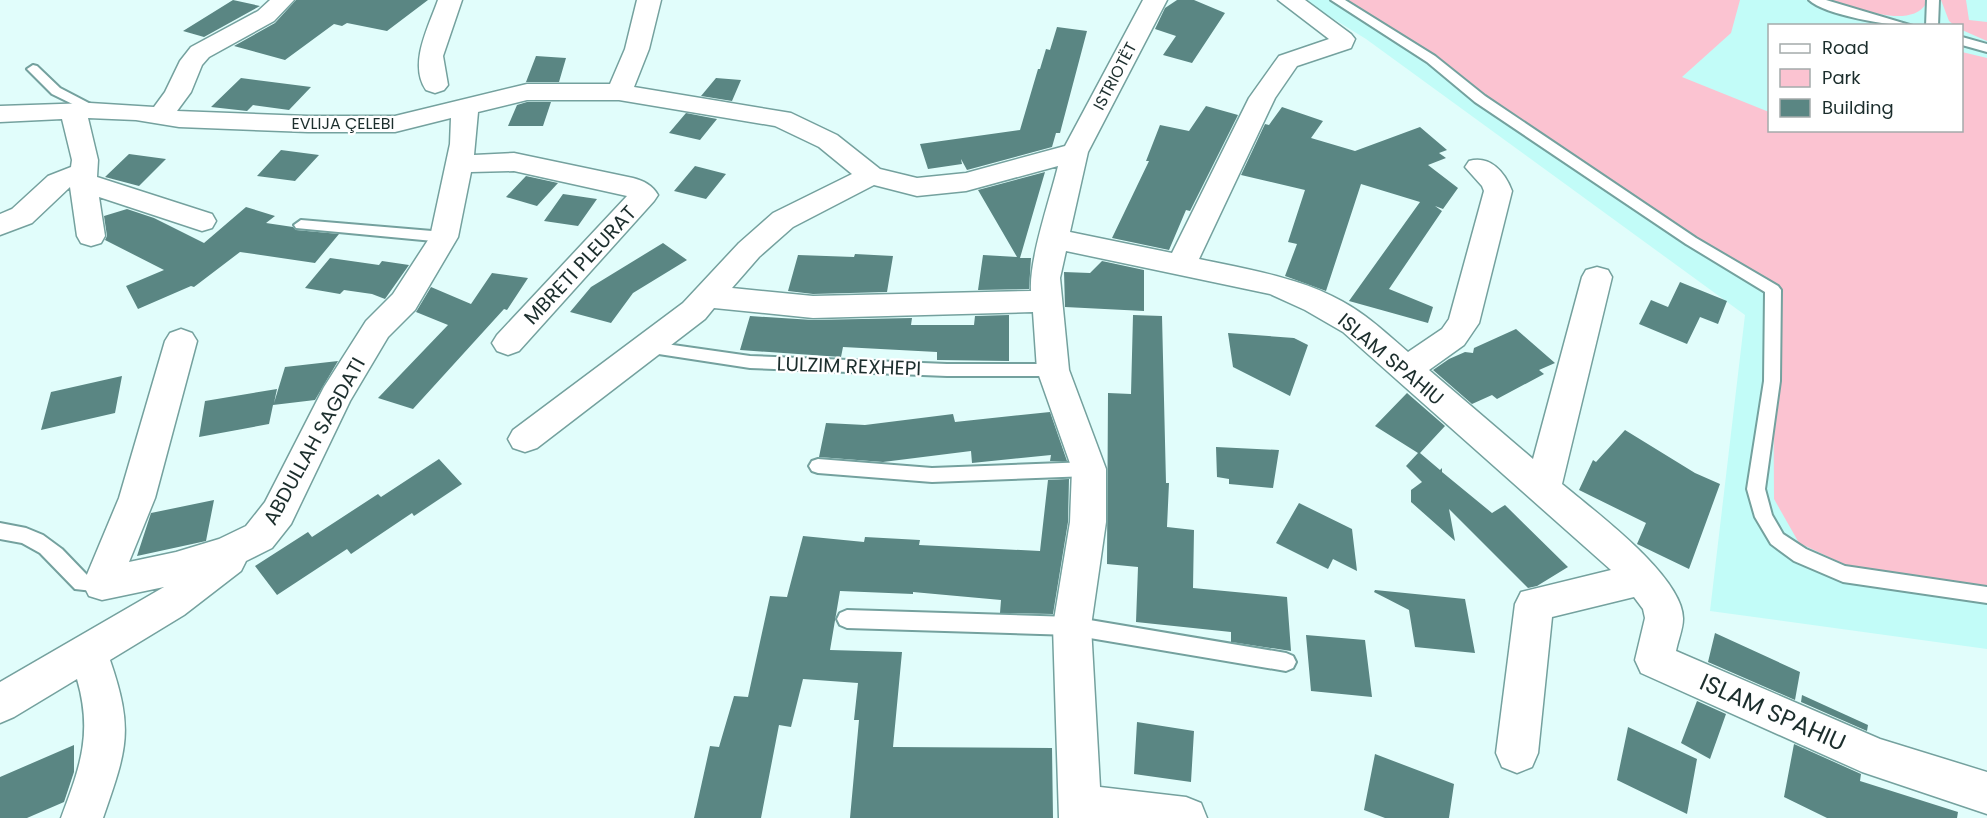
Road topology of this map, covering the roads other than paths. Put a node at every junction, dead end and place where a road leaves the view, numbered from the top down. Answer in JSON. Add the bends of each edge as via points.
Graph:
{"nodes":[{"id":1,"x":282,"y":0,"type":"edge"},
{"id":2,"x":450,"y":0,"type":"edge"},
{"id":3,"x":649,"y":0,"type":"edge"},
{"id":4,"x":1155,"y":0,"type":"edge"},
{"id":5,"x":1290,"y":0,"type":"edge"},
{"id":6,"x":1337,"y":0,"type":"edge"},
{"id":7,"x":1815,"y":0,"type":"edge"},
{"id":8,"x":1933,"y":0,"type":"edge"},
{"id":9,"x":1899,"y":24,"type":"edge"},
{"id":10,"x":1932,"y":24,"type":"edge"},
{"id":11,"x":1963,"y":41,"type":"edge"},
{"id":12,"x":1987,"y":48,"type":"edge"},
{"id":13,"x":33,"y":69,"type":"dead end"},
{"id":14,"x":435,"y":85,"type":"dead end"},
{"id":15,"x":619,"y":92,"type":"junction"},
{"id":16,"x":465,"y":108,"type":"junction"},
{"id":17,"x":86,"y":112,"type":"junction"},
{"id":18,"x":0,"y":114,"type":"edge"},
{"id":19,"x":161,"y":115,"type":"junction"},
{"id":20,"x":1075,"y":152,"type":"junction"},
{"id":21,"x":458,"y":164,"type":"junction"},
{"id":22,"x":1479,"y":167,"type":"dead end"},
{"id":23,"x":871,"y":175,"type":"junction"},
{"id":24,"x":84,"y":176,"type":"junction"},
{"id":25,"x":202,"y":221,"type":"dead end"},
{"id":26,"x":0,"y":225,"type":"edge"},
{"id":27,"x":301,"y":225,"type":"dead end"},
{"id":28,"x":91,"y":236,"type":"dead end"},
{"id":29,"x":444,"y":237,"type":"junction"},
{"id":30,"x":1053,"y":238,"type":"junction"},
{"id":31,"x":1181,"y":265,"type":"junction"},
{"id":32,"x":1597,"y":278,"type":"dead end"},
{"id":33,"x":707,"y":297,"type":"junction"},
{"id":34,"x":1046,"y":302,"type":"junction"},
{"id":35,"x":181,"y":341,"type":"dead end"},
{"id":36,"x":508,"y":343,"type":"dead end"},
{"id":37,"x":645,"y":347,"type":"junction"},
{"id":38,"x":1053,"y":370,"type":"junction"},
{"id":39,"x":1406,"y":370,"type":"junction"},
{"id":40,"x":525,"y":439,"type":"dead end"},
{"id":41,"x":818,"y":466,"type":"dead end"},
{"id":42,"x":1089,"y":469,"type":"junction"},
{"id":43,"x":1543,"y":488,"type":"junction"},
{"id":44,"x":0,"y":531,"type":"edge"},
{"id":45,"x":259,"y":537,"type":"junction"},
{"id":46,"x":1643,"y":579,"type":"junction"},
{"id":47,"x":102,"y":584,"type":"junction"},
{"id":48,"x":1987,"y":595,"type":"edge"},
{"id":49,"x":847,"y":619,"type":"dead end"},
{"id":50,"x":1072,"y":626,"type":"junction"},
{"id":51,"x":88,"y":652,"type":"junction"},
{"id":52,"x":1286,"y":662,"type":"dead end"},
{"id":53,"x":0,"y":704,"type":"edge"},
{"id":54,"x":1517,"y":753,"type":"dead end"},
{"id":55,"x":1981,"y":800,"type":"edge"},
{"id":56,"x":1080,"y":812,"type":"edge"},
{"id":57,"x":82,"y":818,"type":"edge"},
{"id":58,"x":1186,"y":818,"type":"edge"}],
"edges":[{"from":1,"to":19,"type":"street","via":[[258,20],[199,53]]},
{"from":2,"to":14,"type":"street","via":[[431,57]]},
{"from":3,"to":15,"type":"street","via":[[637,49]]},
{"from":4,"to":20,"type":"street","name":"ISTRIOTËT"},
{"from":5,"to":31,"type":"street","via":[[1324,23],[1343,39],[1342,43],[1288,61],[1262,98]]},
{"from":6,"to":48,"type":"lane","via":[[1431,59],[1480,99],[1691,241],[1773,290],[1772,381],[1756,489],[1764,517],[1777,539],[1800,555],[1843,574]]},
{"from":7,"to":9,"type":"lane"},
{"from":8,"to":10,"type":"lane"},
{"from":11,"to":12,"type":"lane"},
{"from":13,"to":17,"type":"lane","name":"EVLIJA ÇELEBI"},
{"from":15,"to":16,"type":"street","name":"EVLIJA ÇELEBI","via":[[527,92]]},
{"from":15,"to":23,"type":"street","name":"EVLIJA ÇELEBI","via":[[782,119],[828,141]]},
{"from":16,"to":19,"type":"street","name":"EVLIJA ÇELEBI","via":[[395,124],[179,119]]},
{"from":16,"to":21,"type":"street","name":"ABDULLAH SAGDATI","via":[[464,144]]},
{"from":17,"to":18,"type":"street","name":"EVLIJA ÇELEBI"},
{"from":17,"to":19,"type":"street","name":"EVLIJA ÇELEBI"},
{"from":17,"to":24,"type":"street"},
{"from":20,"to":23,"type":"street","name":"EVLIJA ÇELEBI","via":[[966,182],[917,187]]},
{"from":20,"to":30,"type":"street"},
{"from":21,"to":29,"type":"street","name":"ABDULLAH SAGDATI"},
{"from":21,"to":36,"type":"street","name":"MBRETI PLEURAT","via":[[514,162],[633,187],[644,195]]},
{"from":22,"to":39,"type":"street","via":[[1495,182],[1498,191],[1464,323],[1453,337]]},
{"from":23,"to":33,"type":"street","via":[[783,220],[749,250]]},
{"from":24,"to":25,"type":"street"},
{"from":24,"to":26,"type":"street","via":[[58,182],[22,216]]},
{"from":24,"to":28,"type":"street"},
{"from":27,"to":29,"type":"lane"},
{"from":29,"to":45,"type":"street","name":"ABDULLAH SAGDATI","via":[[404,302],[377,329],[336,396],[278,513]]},
{"from":30,"to":31,"type":"street","name":"ISLAM SPAHIU"},
{"from":30,"to":34,"type":"street","via":[[1045,278]]},
{"from":31,"to":39,"type":"street","name":"ISLAM SPAHIU","via":[[1275,285],[1308,297],[1354,324]]},
{"from":32,"to":43,"type":"street"},
{"from":33,"to":34,"type":"street","via":[[813,307]]},
{"from":33,"to":37,"type":"street"},
{"from":34,"to":38,"type":"street"},
{"from":35,"to":47,"type":"street","via":[[137,498]]},
{"from":37,"to":38,"type":"lane","name":"LULZIM REXHEPI","via":[[750,362]]},
{"from":37,"to":40,"type":"street"},
{"from":38,"to":42,"type":"street"},
{"from":39,"to":43,"type":"street","name":"ISLAM SPAHIU"},
{"from":41,"to":42,"type":"lane","via":[[932,475]]},
{"from":42,"to":50,"type":"street","via":[[1088,522]]},
{"from":43,"to":46,"type":"street","name":"ISLAM SPAHIU"},
{"from":44,"to":47,"type":"lane","via":[[34,538],[82,583]]},
{"from":45,"to":47,"type":"street","name":"ABDULLAH SAGDATI","via":[[228,552],[176,568]]},
{"from":45,"to":51,"type":"street","via":[[171,603]]},
{"from":46,"to":54,"type":"street","via":[[1534,604]]},
{"from":46,"to":55,"type":"street","name":"ISLAM SPAHIU","via":[[1661,603],[1664,618],[1655,660]]},
{"from":49,"to":50,"type":"lane"},
{"from":50,"to":52,"type":"lane"},
{"from":50,"to":56,"type":"street"},
{"from":51,"to":53,"type":"street"},
{"from":51,"to":57,"type":"street","via":[[102,696],[106,729],[102,764]]},
{"from":56,"to":58,"type":"street"}]}
